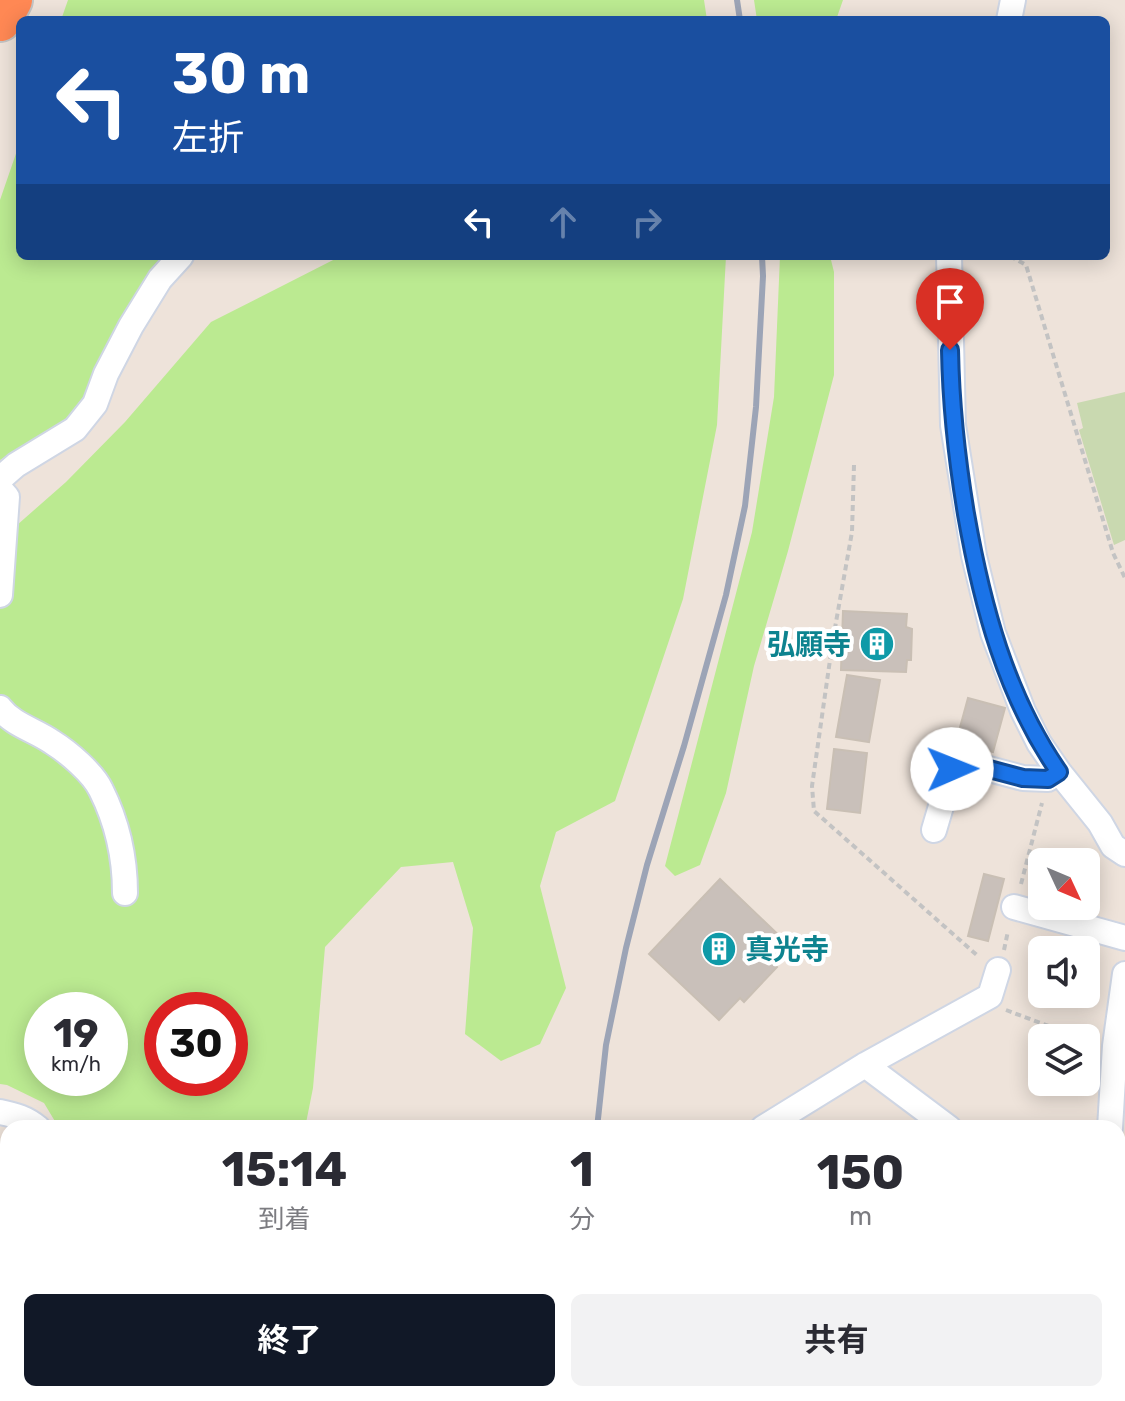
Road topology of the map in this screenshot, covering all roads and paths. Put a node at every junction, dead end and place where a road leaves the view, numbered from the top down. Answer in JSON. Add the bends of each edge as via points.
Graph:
{"nodes":[{"id":1,"x":11,"y":0,"type":"edge"},
{"id":2,"x":0,"y":20,"type":"edge"},
{"id":3,"x":177,"y":260,"type":"edge"},
{"id":4,"x":949,"y":260,"type":"edge"},
{"id":5,"x":1017,"y":260,"type":"edge"},
{"id":6,"x":854,"y":465,"type":"dead end"},
{"id":7,"x":0,"y":479,"type":"edge"},
{"id":8,"x":0,"y":489,"type":"edge"},
{"id":9,"x":1125,"y":578,"type":"edge"},
{"id":10,"x":0,"y":595,"type":"edge"},
{"id":11,"x":0,"y":708,"type":"edge"},
{"id":12,"x":1054,"y":775,"type":"junction"},
{"id":13,"x":934,"y":830,"type":"dead end"},
{"id":14,"x":1125,"y":854,"type":"edge"},
{"id":15,"x":125,"y":893,"type":"dead end"},
{"id":16,"x":1014,"y":907,"type":"junction"},
{"id":17,"x":1125,"y":938,"type":"edge"},
{"id":18,"x":998,"y":970,"type":"junction"},
{"id":19,"x":1125,"y":974,"type":"edge"},
{"id":20,"x":990,"y":996,"type":"junction"},
{"id":21,"x":1116,"y":1043,"type":"junction"},
{"id":22,"x":865,"y":1065,"type":"junction"},
{"id":23,"x":0,"y":1112,"type":"edge"},
{"id":24,"x":28,"y":1120,"type":"edge"},
{"id":25,"x":776,"y":1120,"type":"edge"},
{"id":26,"x":938,"y":1120,"type":"edge"},
{"id":27,"x":1111,"y":1120,"type":"edge"}],
"edges":[{"from":1,"to":2,"type":"highway"},
{"from":3,"to":7,"type":"street","via":[[152,290],[95,404],[75,429]]},
{"from":4,"to":12,"type":"street","via":[[953,425],[974,556],[993,633]]},
{"from":5,"to":9,"type":"path","via":[[1026,265]]},
{"from":6,"to":18,"type":"path","via":[[852,532],[820,727],[814,811]]},
{"from":8,"to":10,"type":"street","via":[[7,497]]},
{"from":11,"to":15,"type":"street","via":[[11,720],[65,750],[100,788],[121,843]]},
{"from":12,"to":13,"type":"street","via":[[1023,778],[963,762],[952,769]]},
{"from":12,"to":14,"type":"street"},
{"from":12,"to":16,"type":"path"},
{"from":16,"to":17,"type":"street"},
{"from":16,"to":18,"type":"path"},
{"from":18,"to":20,"type":"street"},
{"from":19,"to":21,"type":"street"},
{"from":20,"to":21,"type":"path","via":[[1000,1008],[1075,1036]]},
{"from":20,"to":22,"type":"street"},
{"from":21,"to":27,"type":"street"},
{"from":22,"to":25,"type":"street"},
{"from":22,"to":26,"type":"street"},
{"from":23,"to":24,"type":"street"}]}
